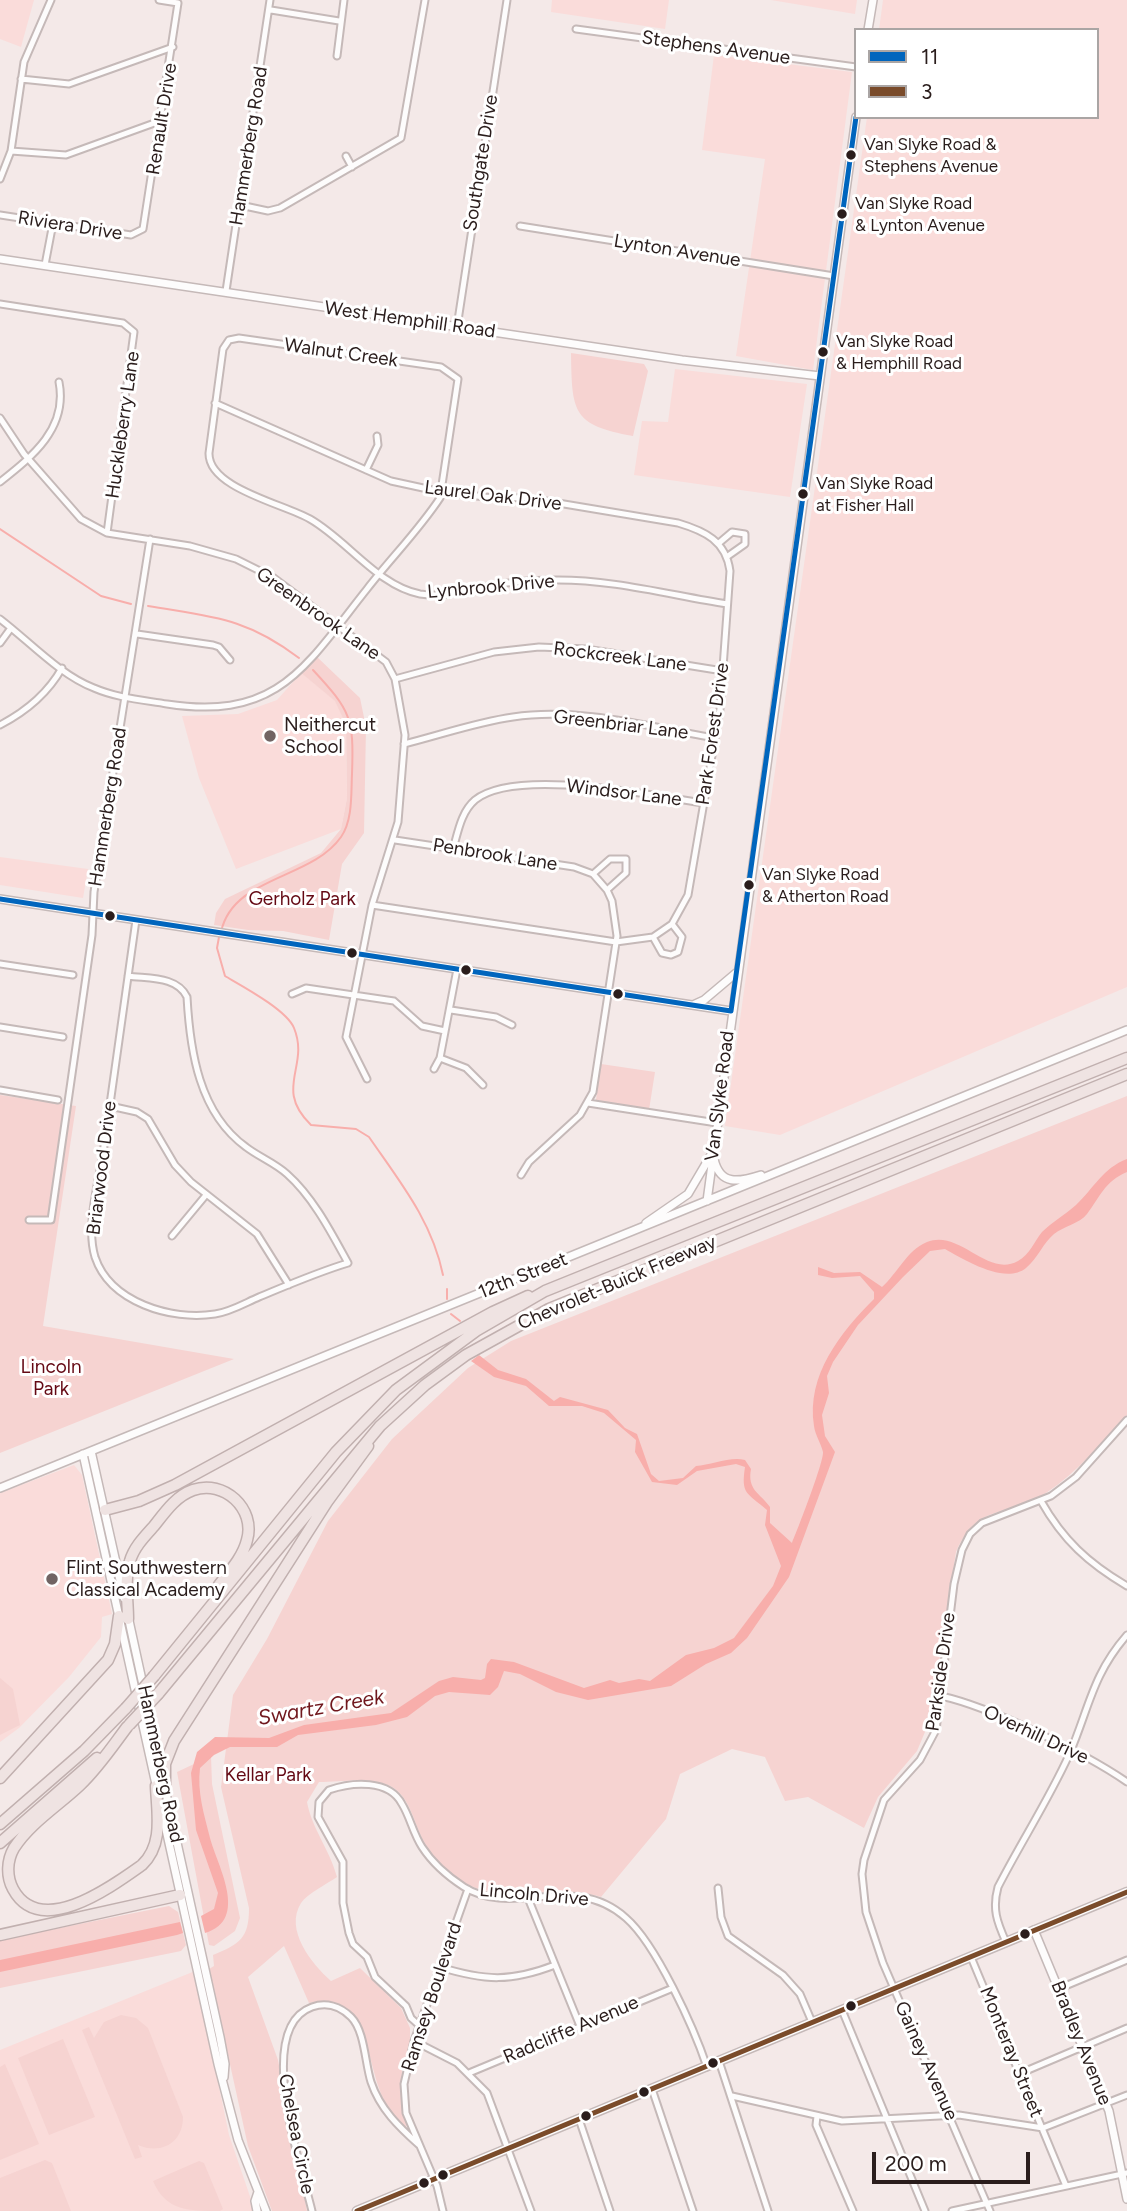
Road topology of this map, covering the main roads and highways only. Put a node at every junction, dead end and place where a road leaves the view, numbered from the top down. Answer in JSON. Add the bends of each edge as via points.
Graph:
{"nodes":[{"id":1,"x":1127,"y":1058,"type":"edge"},
{"id":2,"x":1127,"y":1074,"type":"edge"},
{"id":3,"x":545,"y":1292,"type":"junction"},
{"id":4,"x":391,"y":1415,"type":"junction"},
{"id":5,"x":105,"y":1510,"type":"road end"},
{"id":6,"x":185,"y":1636,"type":"junction"},
{"id":7,"x":128,"y":1726,"type":"junction"},
{"id":8,"x":0,"y":1778,"type":"edge"},
{"id":9,"x":0,"y":1824,"type":"edge"},
{"id":10,"x":0,"y":1843,"type":"edge"},
{"id":11,"x":1127,"y":1892,"type":"edge"},
{"id":12,"x":180,"y":1895,"type":"road end"},
{"id":13,"x":0,"y":1935,"type":"edge"},
{"id":14,"x":357,"y":2211,"type":"edge"}],
"edges":[{"from":1,"to":3,"type":"highway","name":"Chevrolet-Buick Freeway"},
{"from":2,"to":4,"type":"highway","name":"Chevrolet-Buick Freeway","via":[[549,1309],[481,1345]]},
{"from":3,"to":5,"type":"highway","via":[[492,1311],[166,1490]]},
{"from":3,"to":6,"type":"highway","name":"Chevrolet-Buick Freeway","via":[[460,1341],[382,1403]]},
{"from":4,"to":7,"type":"highway","name":"Chevrolet-Buick Freeway","bridge":true},
{"from":4,"to":7,"type":"highway","via":[[327,1502],[174,1741],[161,1787],[157,1841],[150,1856],[79,1902],[58,1911],[38,1910],[17,1895],[8,1870],[15,1846],[92,1773]]},
{"from":6,"to":8,"type":"highway","via":[[248,1539],[243,1509],[220,1489],[196,1489],[178,1498],[134,1550],[127,1572],[124,1618],[108,1660]]},
{"from":6,"to":9,"type":"highway","name":"Chevrolet-Buick Freeway","bridge":true,"via":[[84,1751]]},
{"from":7,"to":10,"type":"highway","name":"Chevrolet-Buick Freeway","via":[[46,1806]]},
{"from":11,"to":14,"type":"main road"},
{"from":12,"to":13,"type":"highway"}]}
